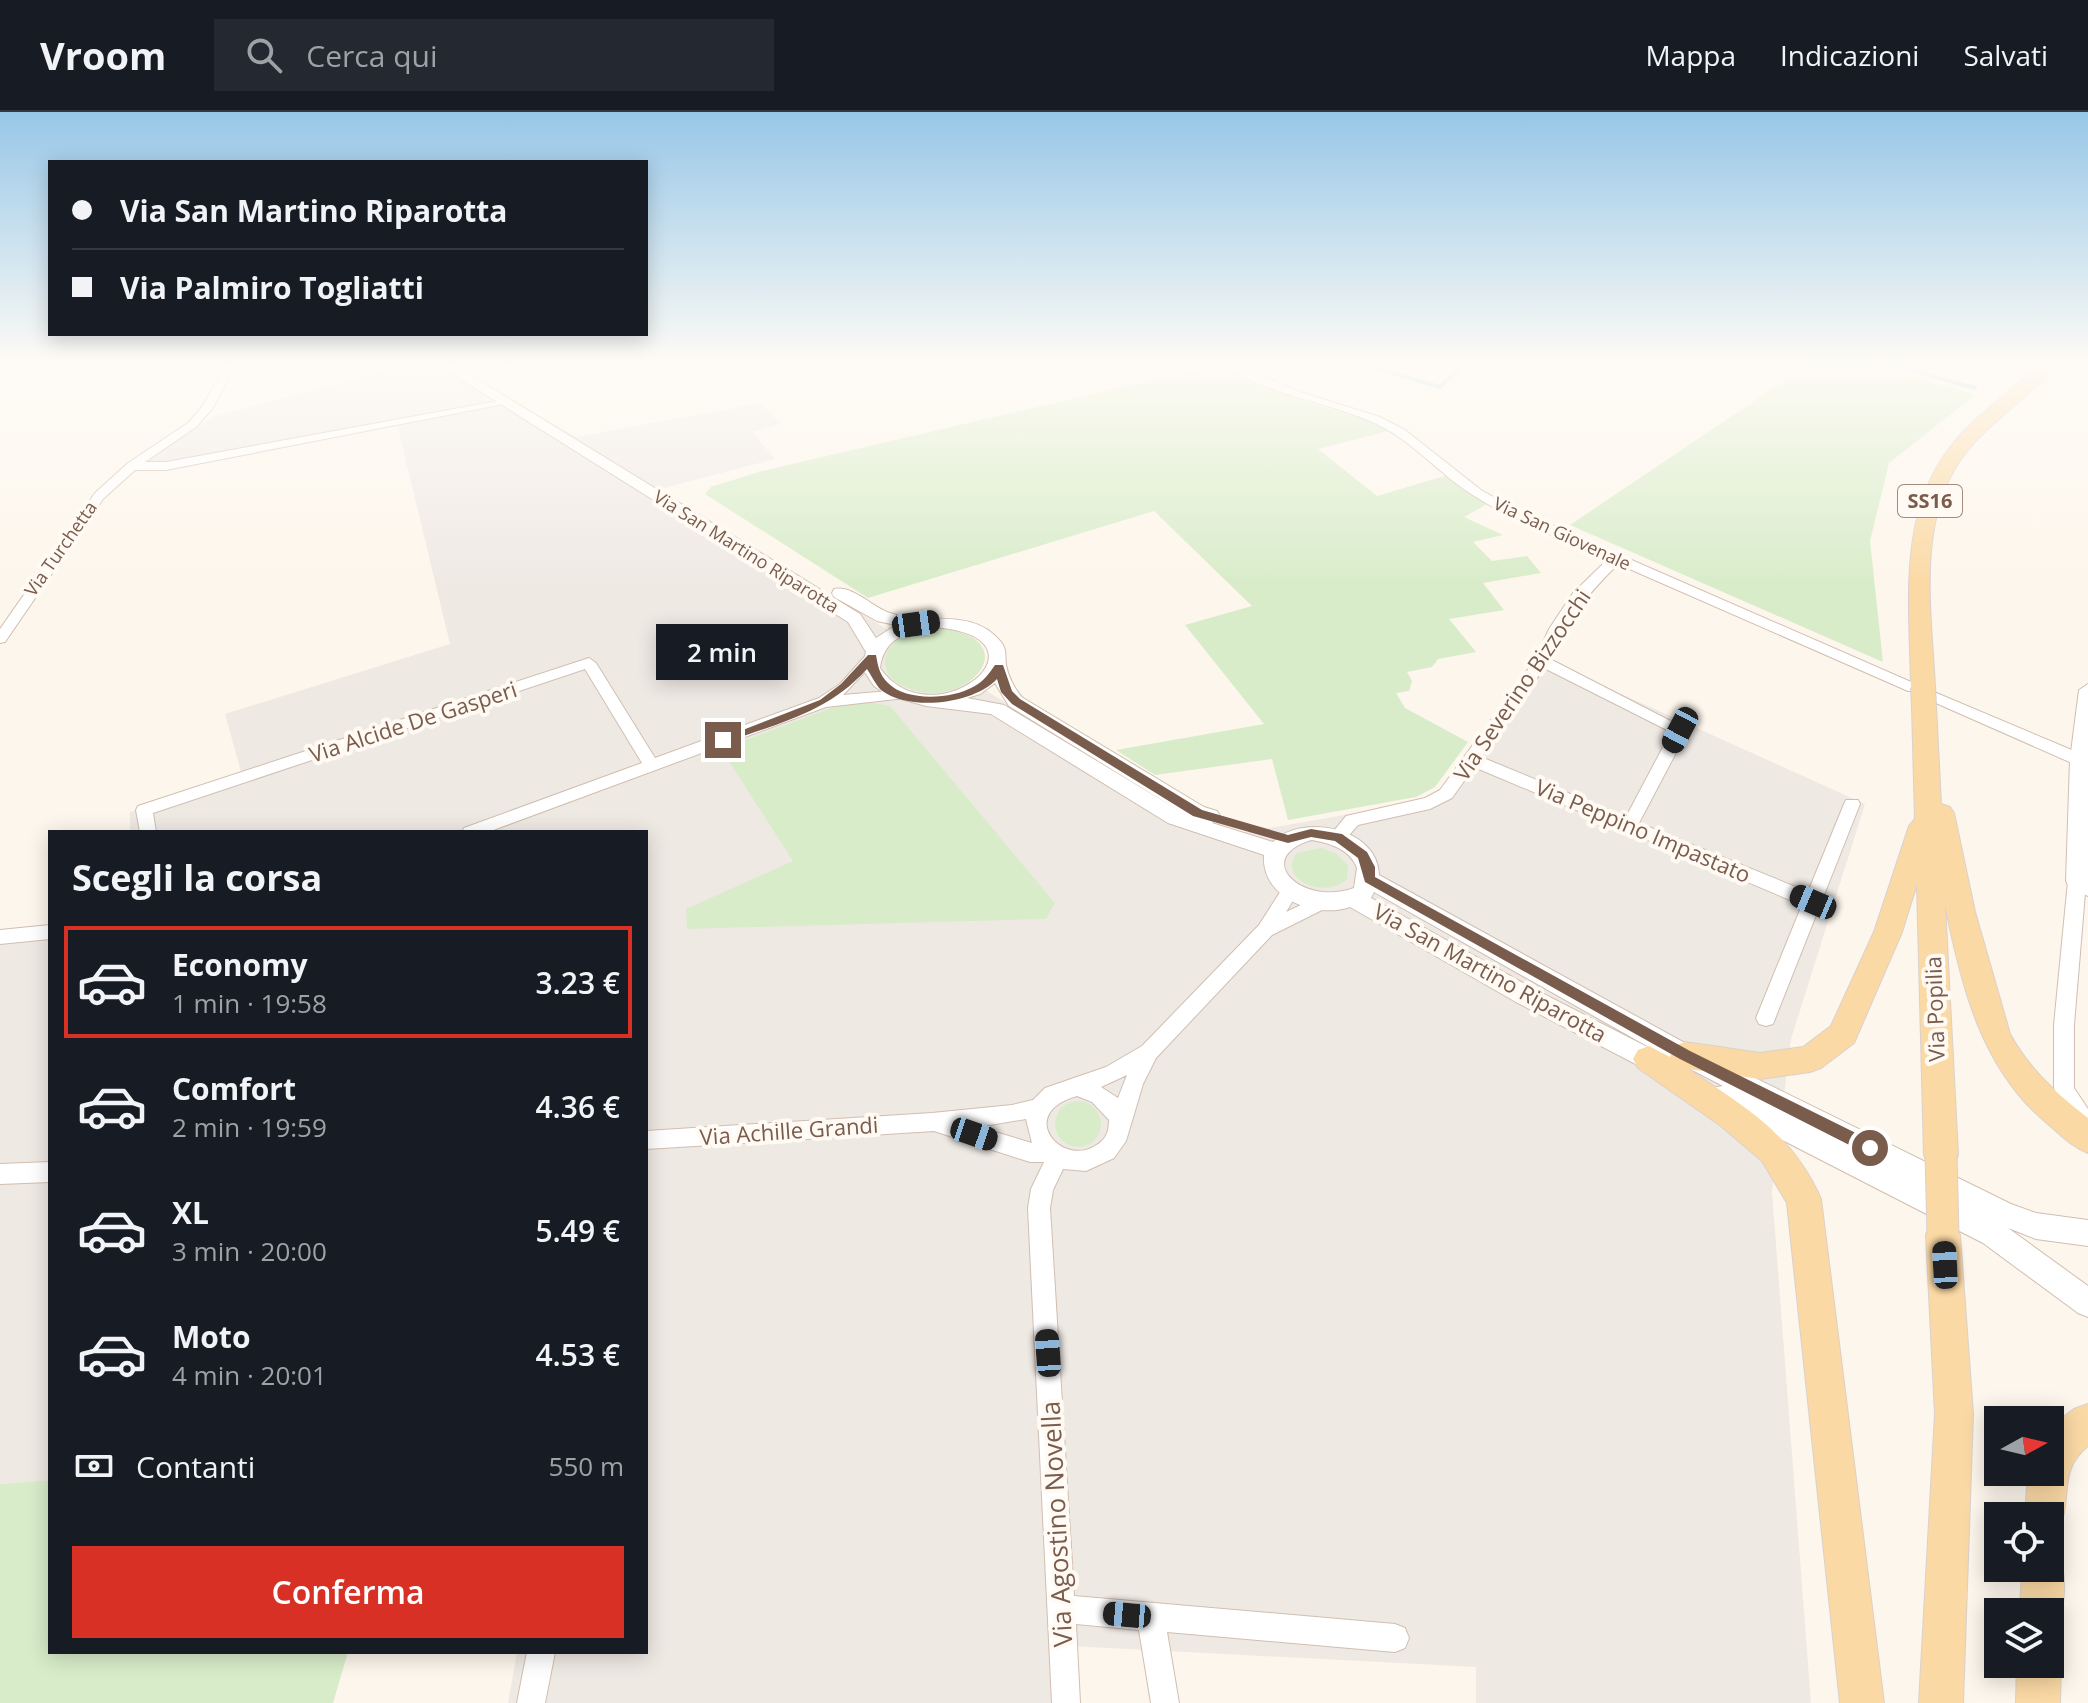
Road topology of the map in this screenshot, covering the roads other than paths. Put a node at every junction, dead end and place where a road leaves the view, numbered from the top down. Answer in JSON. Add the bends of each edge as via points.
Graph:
{"nodes":[{"id":1,"x":172,"y":437,"type":"edge"},
{"id":2,"x":320,"y":437,"type":"edge"},
{"id":3,"x":559,"y":437,"type":"edge"},
{"id":4,"x":585,"y":437,"type":"edge"},
{"id":5,"x":1408,"y":437,"type":"edge"},
{"id":6,"x":1972,"y":437,"type":"edge"},
{"id":7,"x":132,"y":466,"type":"junction"},
{"id":8,"x":1615,"y":560,"type":"junction"},
{"id":9,"x":916,"y":624,"type":"junction"},
{"id":10,"x":0,"y":639,"type":"edge"},
{"id":11,"x":873,"y":654,"type":"junction"},
{"id":12,"x":1542,"y":661,"type":"junction"},
{"id":13,"x":999,"y":667,"type":"junction"},
{"id":14,"x":2088,"y":690,"type":"edge"},
{"id":15,"x":1924,"y":694,"type":"junction"},
{"id":16,"x":900,"y":695,"type":"junction"},
{"id":17,"x":940,"y":700,"type":"junction"},
{"id":18,"x":824,"y":702,"type":"junction"},
{"id":19,"x":1925,"y":755,"type":"junction"},
{"id":20,"x":1472,"y":760,"type":"junction"},
{"id":21,"x":2080,"y":760,"type":"junction"},
{"id":22,"x":652,"y":766,"type":"junction"},
{"id":23,"x":1852,"y":804,"type":"dead end"},
{"id":24,"x":1928,"y":815,"type":"junction"},
{"id":25,"x":1630,"y":825,"type":"junction"},
{"id":26,"x":148,"y":830,"type":"edge"},
{"id":27,"x":476,"y":830,"type":"edge"},
{"id":28,"x":1338,"y":837,"type":"junction"},
{"id":29,"x":1281,"y":845,"type":"junction"},
{"id":30,"x":2082,"y":885,"type":"edge"},
{"id":31,"x":1361,"y":889,"type":"junction"},
{"id":32,"x":1290,"y":891,"type":"junction"},
{"id":33,"x":1813,"y":902,"type":"junction"},
{"id":34,"x":1320,"y":903,"type":"junction"},
{"id":35,"x":1265,"y":930,"type":"junction"},
{"id":36,"x":48,"y":932,"type":"edge"},
{"id":37,"x":0,"y":937,"type":"edge"},
{"id":38,"x":1766,"y":1018,"type":"dead end"},
{"id":39,"x":1149,"y":1052,"type":"junction"},
{"id":40,"x":1667,"y":1057,"type":"junction"},
{"id":41,"x":1077,"y":1087,"type":"junction"},
{"id":42,"x":1039,"y":1107,"type":"junction"},
{"id":43,"x":932,"y":1122,"type":"junction"},
{"id":44,"x":1119,"y":1124,"type":"junction"},
{"id":45,"x":2088,"y":1124,"type":"edge"},
{"id":46,"x":2088,"y":1138,"type":"edge"},
{"id":47,"x":648,"y":1140,"type":"edge"},
{"id":48,"x":1055,"y":1155,"type":"junction"},
{"id":49,"x":48,"y":1172,"type":"edge"},
{"id":50,"x":0,"y":1174,"type":"edge"},
{"id":51,"x":2088,"y":1233,"type":"edge"},
{"id":52,"x":2088,"y":1303,"type":"edge"},
{"id":53,"x":2088,"y":1423,"type":"edge"},
{"id":54,"x":2064,"y":1440,"type":"edge"},
{"id":55,"x":1062,"y":1609,"type":"junction"},
{"id":56,"x":1151,"y":1617,"type":"junction"},
{"id":57,"x":1395,"y":1638,"type":"dead end"},
{"id":58,"x":541,"y":1654,"type":"edge"},
{"id":59,"x":2039,"y":1678,"type":"edge"},
{"id":60,"x":531,"y":1703,"type":"edge"},
{"id":61,"x":1066,"y":1703,"type":"edge"},
{"id":62,"x":1165,"y":1703,"type":"edge"},
{"id":63,"x":1862,"y":1703,"type":"edge"},
{"id":64,"x":1941,"y":1703,"type":"edge"},
{"id":65,"x":2038,"y":1703,"type":"edge"}],
"edges":[{"from":1,"to":7,"type":"street","name":"Via Turchetta"},
{"from":2,"to":7,"type":"street","via":[[166,466]]},
{"from":3,"to":11,"type":"street","name":"Via San Martino Riparotta","via":[[854,618]]},
{"from":4,"to":9,"type":"street","name":"Via San Martino Riparotta","via":[[869,611]]},
{"from":5,"to":8,"type":"street","name":"Via San Giovenale","via":[[1477,493]]},
{"from":6,"to":15,"type":"main road","name":"Via Popilia","number":"SS16","via":[[1932,491],[1920,543]]},
{"from":7,"to":10,"type":"street","name":"Via Turchetta","via":[[88,509]]},
{"from":8,"to":12,"type":"street","name":"Via Severino Bizzocchi","via":[[1578,596]]},
{"from":8,"to":15,"type":"street","name":"Via San Giovenale"},
{"from":9,"to":11,"type":"street","via":[[898,630]]},
{"from":9,"to":13,"type":"street","via":[[954,622],[978,630],[996,643]]},
{"from":11,"to":16,"type":"street","via":[[876,679]]},
{"from":11,"to":18,"type":"street"},
{"from":12,"to":20,"type":"street","name":"Via Severino Bizzocchi"},
{"from":12,"to":25,"type":"street","via":[[1680,730]]},
{"from":13,"to":17,"type":"street","via":[[978,689]]},
{"from":13,"to":29,"type":"street","via":[[1016,702],[1198,813]]},
{"from":14,"to":21,"type":"street"},
{"from":15,"to":19,"type":"main road","name":"Via Popilia","number":"SS16"},
{"from":15,"to":21,"type":"street","name":"Via San Giovenale"},
{"from":16,"to":17,"type":"street"},
{"from":16,"to":18,"type":"street"},
{"from":17,"to":29,"type":"street","via":[[997,709],[1175,818]]},
{"from":18,"to":22,"type":"street"},
{"from":19,"to":24,"type":"main road","name":"Via Popilia","number":"SS16"},
{"from":19,"to":46,"type":"main road","via":[[1995,1035],[2039,1098]]},
{"from":20,"to":25,"type":"street","name":"Via Peppino Impastato"},
{"from":20,"to":28,"type":"street","name":"Via Severino Bizzocchi","via":[[1446,794],[1430,803],[1352,820]]},
{"from":21,"to":30,"type":"street"},
{"from":22,"to":26,"type":"street","name":"Via Alcide De Gasperi","via":[[589,663],[144,810]]},
{"from":22,"to":27,"type":"street"},
{"from":23,"to":33,"type":"street"},
{"from":24,"to":40,"type":"main road","via":[[1888,932],[1843,1034],[1810,1059],[1760,1066]]},
{"from":24,"to":64,"type":"main road","name":"Via Popilia","number":"SS16","bridge":true,"via":[[1954,1414]]},
{"from":25,"to":33,"type":"street","name":"Via Peppino Impastato"},
{"from":28,"to":29,"type":"street","via":[[1311,833]]},
{"from":28,"to":31,"type":"street","via":[[1363,855],[1369,867]]},
{"from":29,"to":32,"type":"street","via":[[1274,872]]},
{"from":30,"to":45,"type":"street","via":[[2064,1025],[2064,1088]]},
{"from":31,"to":34,"type":"street"},
{"from":31,"to":40,"type":"street","name":"Via San Martino Riparotta"},
{"from":31,"to":40,"type":"street","name":"Via San Martino Riparotta","via":[[1524,995]]},
{"from":32,"to":34,"type":"street"},
{"from":32,"to":35,"type":"street","name":"Via Achille Grandi"},
{"from":33,"to":38,"type":"street"},
{"from":34,"to":35,"type":"street","name":"Via Achille Grandi"},
{"from":35,"to":39,"type":"street","name":"Via Achille Grandi"},
{"from":36,"to":37,"type":"street"},
{"from":39,"to":41,"type":"street","name":"Via Achille Grandi"},
{"from":39,"to":44,"type":"street","name":"Via Achille Grandi"},
{"from":40,"to":51,"type":"street","name":"Via San Martino Riparotta","via":[[2003,1214],[2036,1226]]},
{"from":40,"to":52,"type":"street","name":"Via San Martino Riparotta","via":[[1993,1234]]},
{"from":40,"to":63,"type":"main road","via":[[1774,1151],[1804,1199]]},
{"from":41,"to":42,"type":"street","name":"Via Achille Grandi","via":[[1056,1092]]},
{"from":41,"to":44,"type":"street","via":[[1111,1102]]},
{"from":42,"to":43,"type":"street","name":"Via Achille Grandi"},
{"from":42,"to":48,"type":"street","via":[[1035,1127]]},
{"from":43,"to":47,"type":"street","name":"Via Achille Grandi"},
{"from":43,"to":48,"type":"street","name":"Via Achille Grandi"},
{"from":44,"to":48,"type":"street","name":"Via Achille Grandi","via":[[1105,1153],[1083,1161]]},
{"from":48,"to":55,"type":"street","name":"Via Agostino Novella","via":[[1039,1208]]},
{"from":49,"to":50,"type":"street"},
{"from":53,"to":54,"type":"main road"},
{"from":55,"to":56,"type":"street"},
{"from":55,"to":61,"type":"street","name":"Via Agostino Novella"},
{"from":56,"to":57,"type":"street"},
{"from":56,"to":62,"type":"street"},
{"from":58,"to":60,"type":"street"},
{"from":59,"to":65,"type":"main road"}]}
